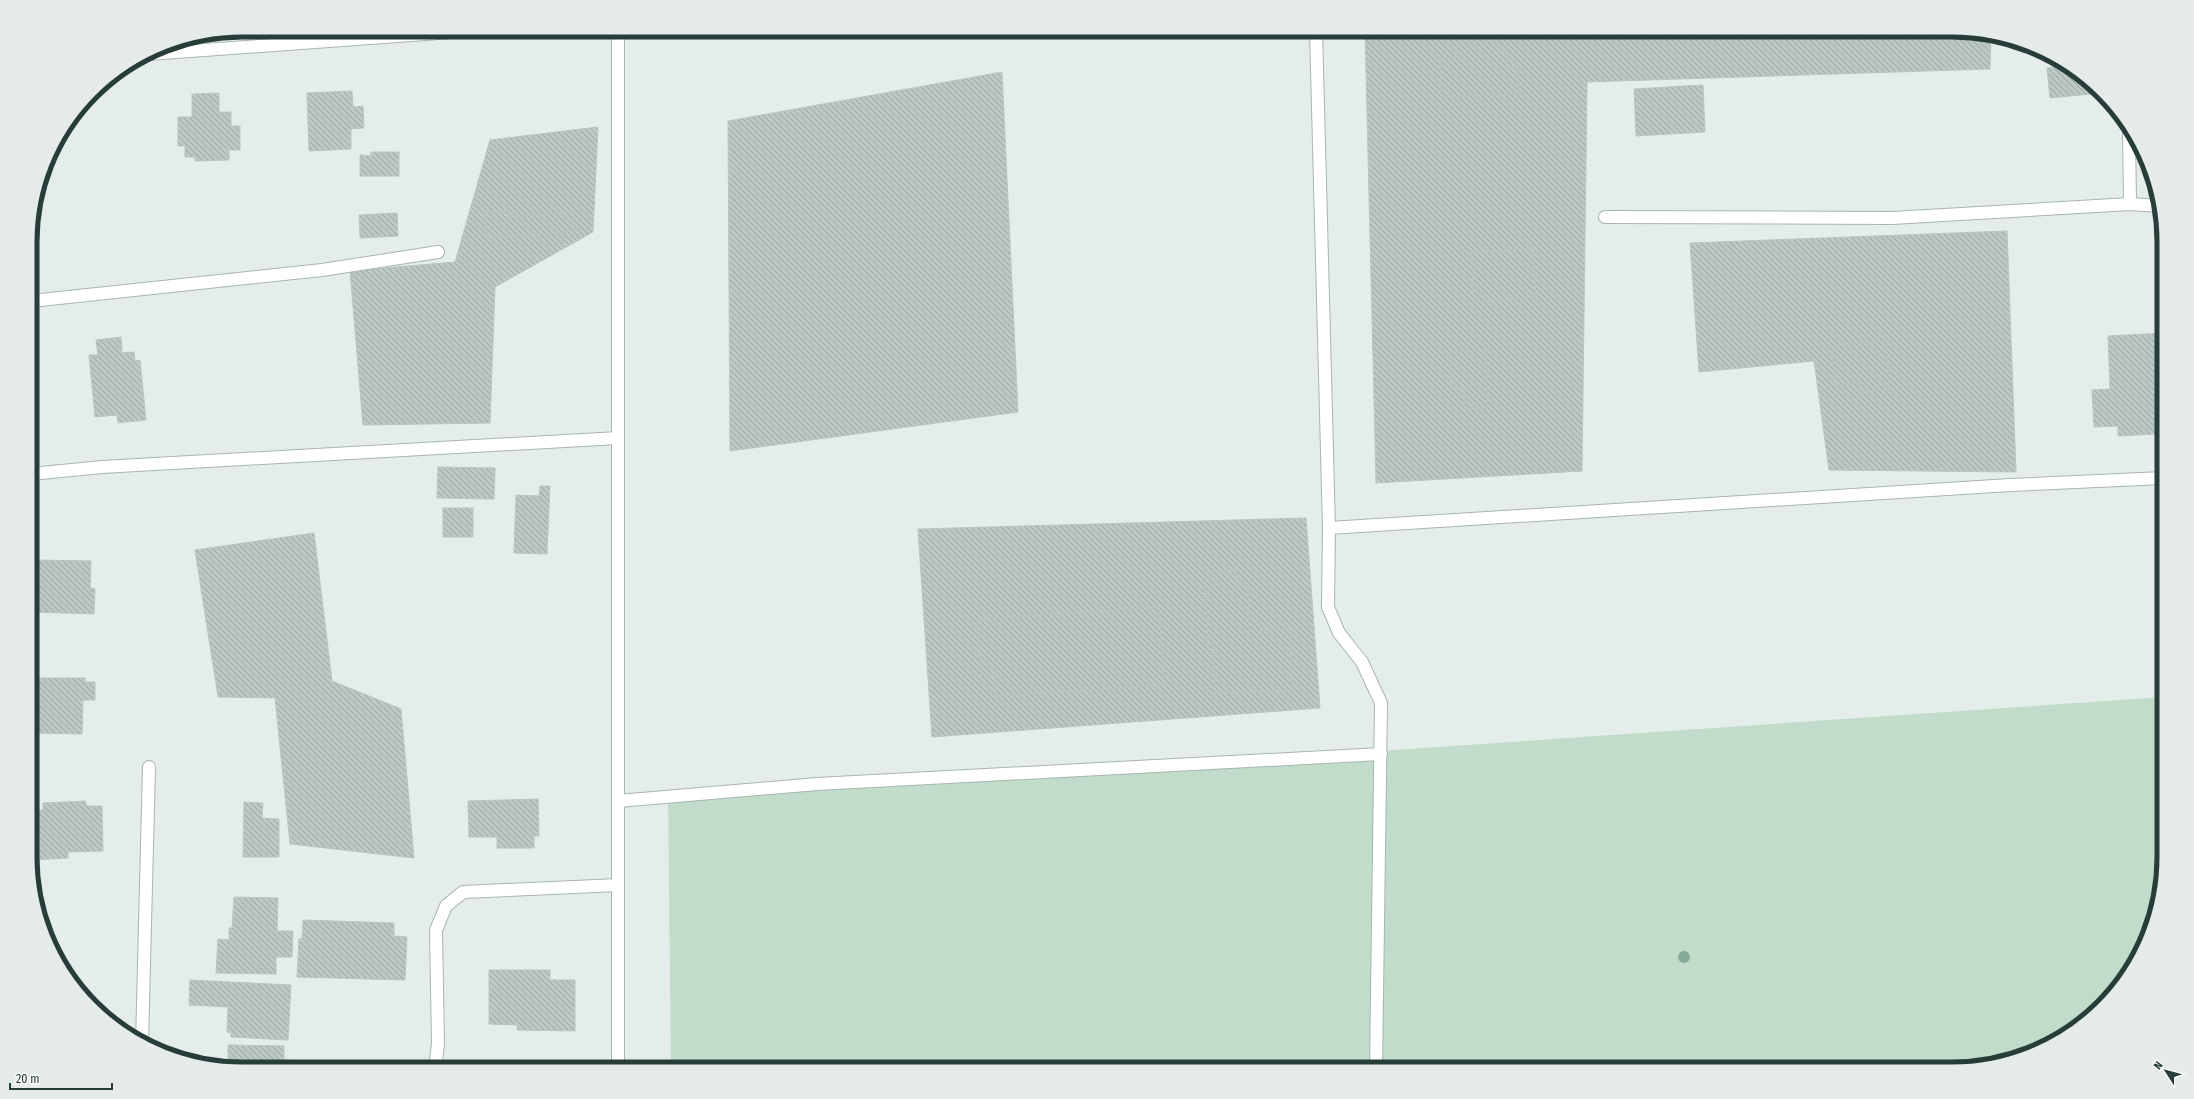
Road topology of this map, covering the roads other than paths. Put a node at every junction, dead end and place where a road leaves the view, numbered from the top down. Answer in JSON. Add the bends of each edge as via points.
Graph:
{"nodes":[{"id":1,"x":383,"y":37,"type":"edge"},
{"id":2,"x":618,"y":37,"type":"edge"},
{"id":3,"x":1316,"y":37,"type":"edge"},
{"id":4,"x":164,"y":53,"type":"edge"},
{"id":5,"x":2129,"y":139,"type":"edge"},
{"id":6,"x":2130,"y":204,"type":"junction"},
{"id":7,"x":2154,"y":206,"type":"edge"},
{"id":8,"x":1605,"y":217,"type":"dead end"},
{"id":9,"x":438,"y":252,"type":"dead end"},
{"id":10,"x":37,"y":300,"type":"edge"},
{"id":11,"x":618,"y":438,"type":"junction"},
{"id":12,"x":37,"y":473,"type":"edge"},
{"id":13,"x":2157,"y":478,"type":"edge"},
{"id":14,"x":1329,"y":528,"type":"junction"},
{"id":15,"x":1381,"y":754,"type":"junction"},
{"id":16,"x":149,"y":767,"type":"dead end"},
{"id":17,"x":618,"y":801,"type":"junction"},
{"id":18,"x":618,"y":885,"type":"junction"},
{"id":19,"x":142,"y":1037,"type":"edge"},
{"id":20,"x":436,"y":1062,"type":"edge"},
{"id":21,"x":618,"y":1062,"type":"edge"},
{"id":22,"x":1376,"y":1062,"type":"edge"}],
"edges":[{"from":1,"to":4,"type":"street"},
{"from":2,"to":11,"type":"street"},
{"from":3,"to":14,"type":"street"},
{"from":5,"to":6,"type":"street"},
{"from":6,"to":7,"type":"street"},
{"from":6,"to":8,"type":"street","via":[[1892,218]]},
{"from":9,"to":10,"type":"street","via":[[322,270]]},
{"from":11,"to":12,"type":"street","via":[[110,466]]},
{"from":11,"to":17,"type":"street"},
{"from":13,"to":14,"type":"street","via":[[2010,485]]},
{"from":14,"to":15,"type":"street","via":[[1328,607],[1339,633],[1362,662],[1381,703]]},
{"from":15,"to":17,"type":"street","via":[[818,784]]},
{"from":15,"to":22,"type":"street"},
{"from":16,"to":19,"type":"street"},
{"from":17,"to":18,"type":"street"},
{"from":18,"to":20,"type":"street","via":[[463,892],[446,906],[436,930],[438,1044]]},
{"from":18,"to":21,"type":"street"}]}
